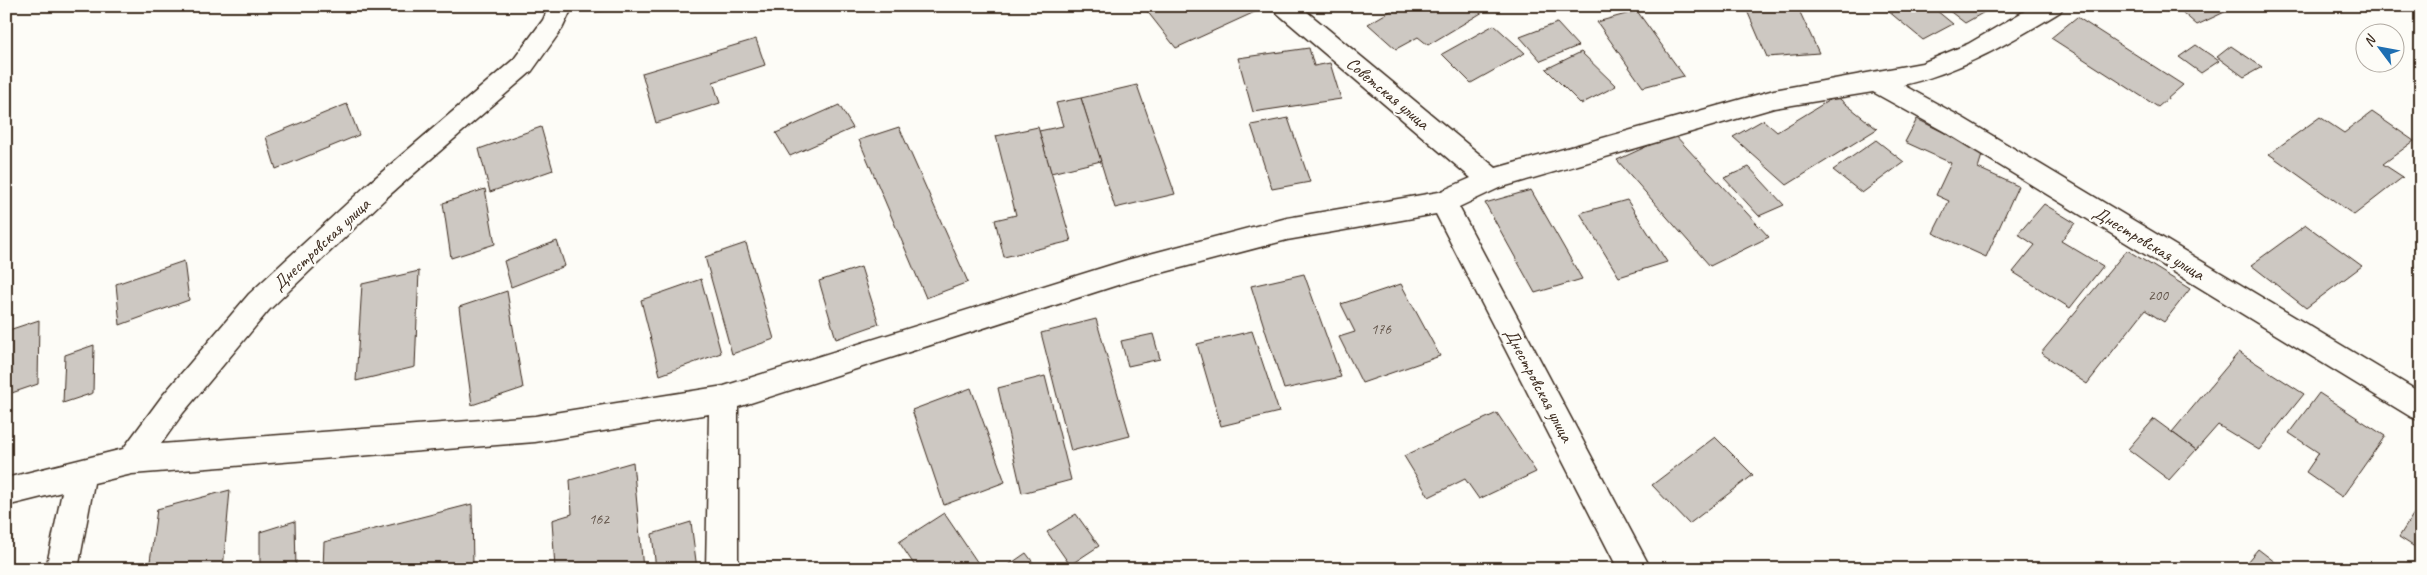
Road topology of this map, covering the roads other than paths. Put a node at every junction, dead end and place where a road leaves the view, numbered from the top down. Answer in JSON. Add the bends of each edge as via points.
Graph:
{"nodes":[{"id":1,"x":562,"y":6,"type":"edge"},
{"id":2,"x":1284,"y":6,"type":"edge"},
{"id":3,"x":2052,"y":6,"type":"edge"},
{"id":4,"x":1876,"y":82,"type":"junction"},
{"id":5,"x":1492,"y":180,"type":"junction"},
{"id":6,"x":1443,"y":202,"type":"junction"},
{"id":7,"x":724,"y":399,"type":"junction"},
{"id":8,"x":2421,"y":408,"type":"edge"},
{"id":9,"x":132,"y":460,"type":"junction"},
{"id":10,"x":82,"y":473,"type":"junction"},
{"id":11,"x":6,"y":492,"type":"edge"},
{"id":12,"x":62,"y":569,"type":"edge"},
{"id":13,"x":722,"y":569,"type":"edge"},
{"id":14,"x":1635,"y":569,"type":"edge"}],
"edges":[{"from":1,"to":9,"type":"street","name":"Днестровская улица","via":[[554,23],[523,65],[377,191],[259,302],[173,404]]},
{"from":2,"to":5,"type":"street","name":"Советская улица"},
{"from":3,"to":4,"type":"street","via":[[1977,50],[1926,71]]},
{"from":4,"to":5,"type":"street","via":[[1774,100]]},
{"from":4,"to":8,"type":"street","name":"Днестровская улица","via":[[1954,125]]},
{"from":5,"to":6,"type":"street"},
{"from":6,"to":7,"type":"street","via":[[1287,229],[1127,271]]},
{"from":6,"to":14,"type":"street","name":"Днестровская улица"},
{"from":7,"to":9,"type":"street","via":[[535,429]]},
{"from":7,"to":13,"type":"street"},
{"from":9,"to":10,"type":"street"},
{"from":10,"to":11,"type":"street"},
{"from":10,"to":12,"type":"street"}]}
